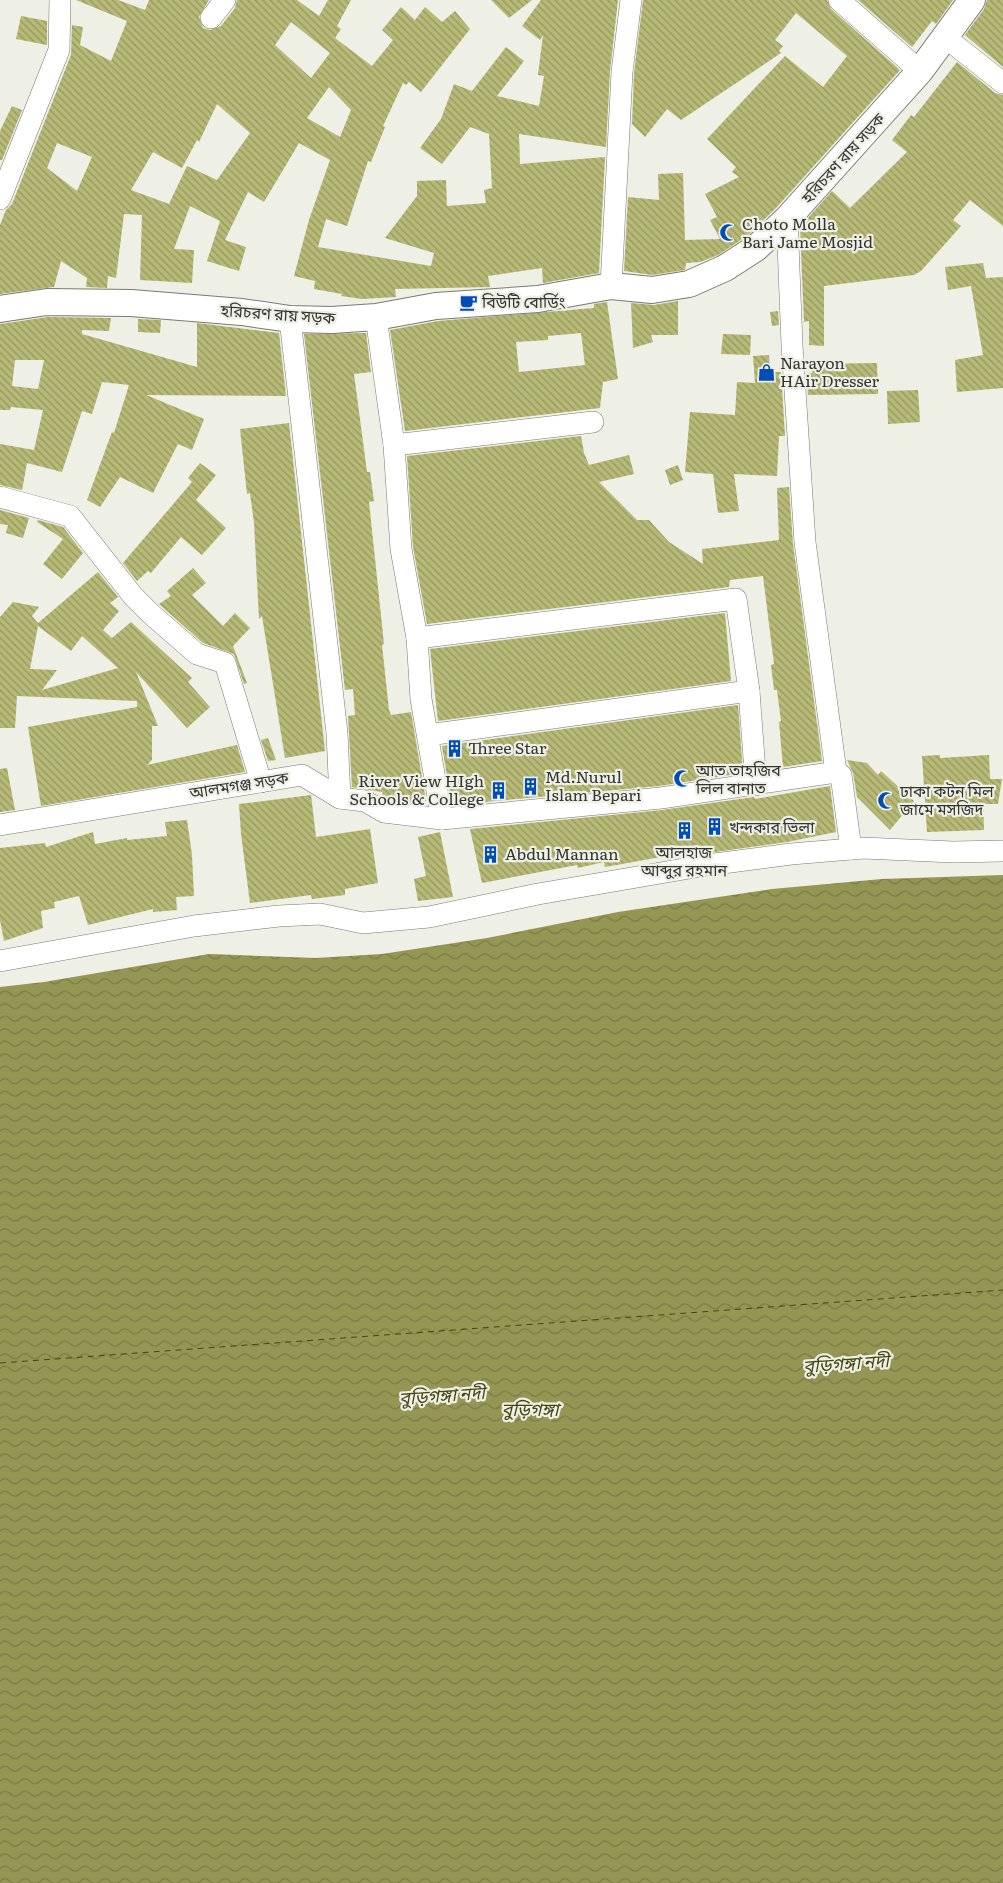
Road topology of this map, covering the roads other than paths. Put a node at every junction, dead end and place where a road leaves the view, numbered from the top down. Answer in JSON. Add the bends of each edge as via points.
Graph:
{"nodes":[{"id":1,"x":60,"y":0,"type":"edge"},
{"id":2,"x":225,"y":0,"type":"edge"},
{"id":3,"x":631,"y":0,"type":"edge"},
{"id":4,"x":839,"y":0,"type":"edge"},
{"id":5,"x":972,"y":0,"type":"edge"},
{"id":6,"x":211,"y":18,"type":"dead end"},
{"id":7,"x":945,"y":37,"type":"junction"},
{"id":8,"x":920,"y":71,"type":"junction"},
{"id":9,"x":1003,"y":83,"type":"edge"},
{"id":10,"x":0,"y":199,"type":"edge"},
{"id":11,"x":787,"y":219,"type":"junction"},
{"id":12,"x":611,"y":286,"type":"junction"},
{"id":13,"x":0,"y":309,"type":"edge"},
{"id":14,"x":376,"y":317,"type":"junction"},
{"id":15,"x":290,"y":319,"type":"junction"},
{"id":16,"x":593,"y":422,"type":"dead end"},
{"id":17,"x":394,"y":445,"type":"junction"},
{"id":18,"x":0,"y":497,"type":"edge"},
{"id":19,"x":417,"y":638,"type":"junction"},
{"id":20,"x":749,"y":691,"type":"junction"},
{"id":21,"x":428,"y":735,"type":"junction"},
{"id":22,"x":836,"y":772,"type":"junction"},
{"id":23,"x":261,"y":782,"type":"junction"},
{"id":24,"x":756,"y":785,"type":"junction"},
{"id":25,"x":340,"y":798,"type":"junction"},
{"id":26,"x":442,"y":819,"type":"junction"},
{"id":27,"x":0,"y":825,"type":"edge"},
{"id":28,"x":851,"y":850,"type":"junction"},
{"id":29,"x":1003,"y":851,"type":"edge"},
{"id":30,"x":0,"y":961,"type":"edge"}],
"edges":[{"from":1,"to":10,"type":"street","via":[[59,50]]},
{"from":2,"to":6,"type":"street"},
{"from":3,"to":12,"type":"street","via":[[622,72]]},
{"from":4,"to":8,"type":"street"},
{"from":5,"to":7,"type":"main road","name":"হরিচরণ রায় সড়ক"},
{"from":7,"to":8,"type":"main road","name":"হরিচরণ রায় সড়ক"},
{"from":7,"to":9,"type":"street"},
{"from":8,"to":11,"type":"main road","name":"হরিচরণ রায় সড়ক"},
{"from":11,"to":12,"type":"main road","name":"হরিচরণ রায় সড়ক","via":[[756,248],[725,268],[689,284],[652,290]]},
{"from":11,"to":22,"type":"street","via":[[805,542]]},
{"from":12,"to":14,"type":"main road","name":"হরিচরণ রায় সড়ক","via":[[538,299],[436,306]]},
{"from":13,"to":15,"type":"main road","name":"হরিচরণ রায় সড়ক","via":[[47,302],[131,303]]},
{"from":14,"to":15,"type":"main road","name":"হরিচরণ রায় সড়ক"},
{"from":14,"to":17,"type":"street"},
{"from":15,"to":25,"type":"street","via":[[338,733]]},
{"from":16,"to":17,"type":"street"},
{"from":17,"to":19,"type":"street","via":[[400,549]]},
{"from":18,"to":23,"type":"street","via":[[70,516],[151,614],[197,654],[225,663]]},
{"from":19,"to":20,"type":"street","via":[[736,599]]},
{"from":19,"to":21,"type":"street","via":[[421,699]]},
{"from":20,"to":21,"type":"street"},
{"from":20,"to":24,"type":"street"},
{"from":21,"to":26,"type":"street"},
{"from":22,"to":24,"type":"street","name":"আলমগঞ্জ সড়ক"},
{"from":22,"to":28,"type":"street","via":[[841,775]]},
{"from":23,"to":25,"type":"street","name":"আলমগঞ্জ সড়ক","via":[[302,775]]},
{"from":23,"to":27,"type":"street","name":"আলমগঞ্জ সড়ক"},
{"from":24,"to":26,"type":"street","name":"আলমগঞ্জ সড়ক","via":[[661,798]]},
{"from":25,"to":26,"type":"street","name":"আলমগঞ্জ সড়ক","via":[[365,802],[384,812]]},
{"from":28,"to":29,"type":"street"},
{"from":28,"to":30,"type":"street","via":[[707,865],[538,894],[429,917],[363,923],[320,914],[279,916],[194,926]]}]}
